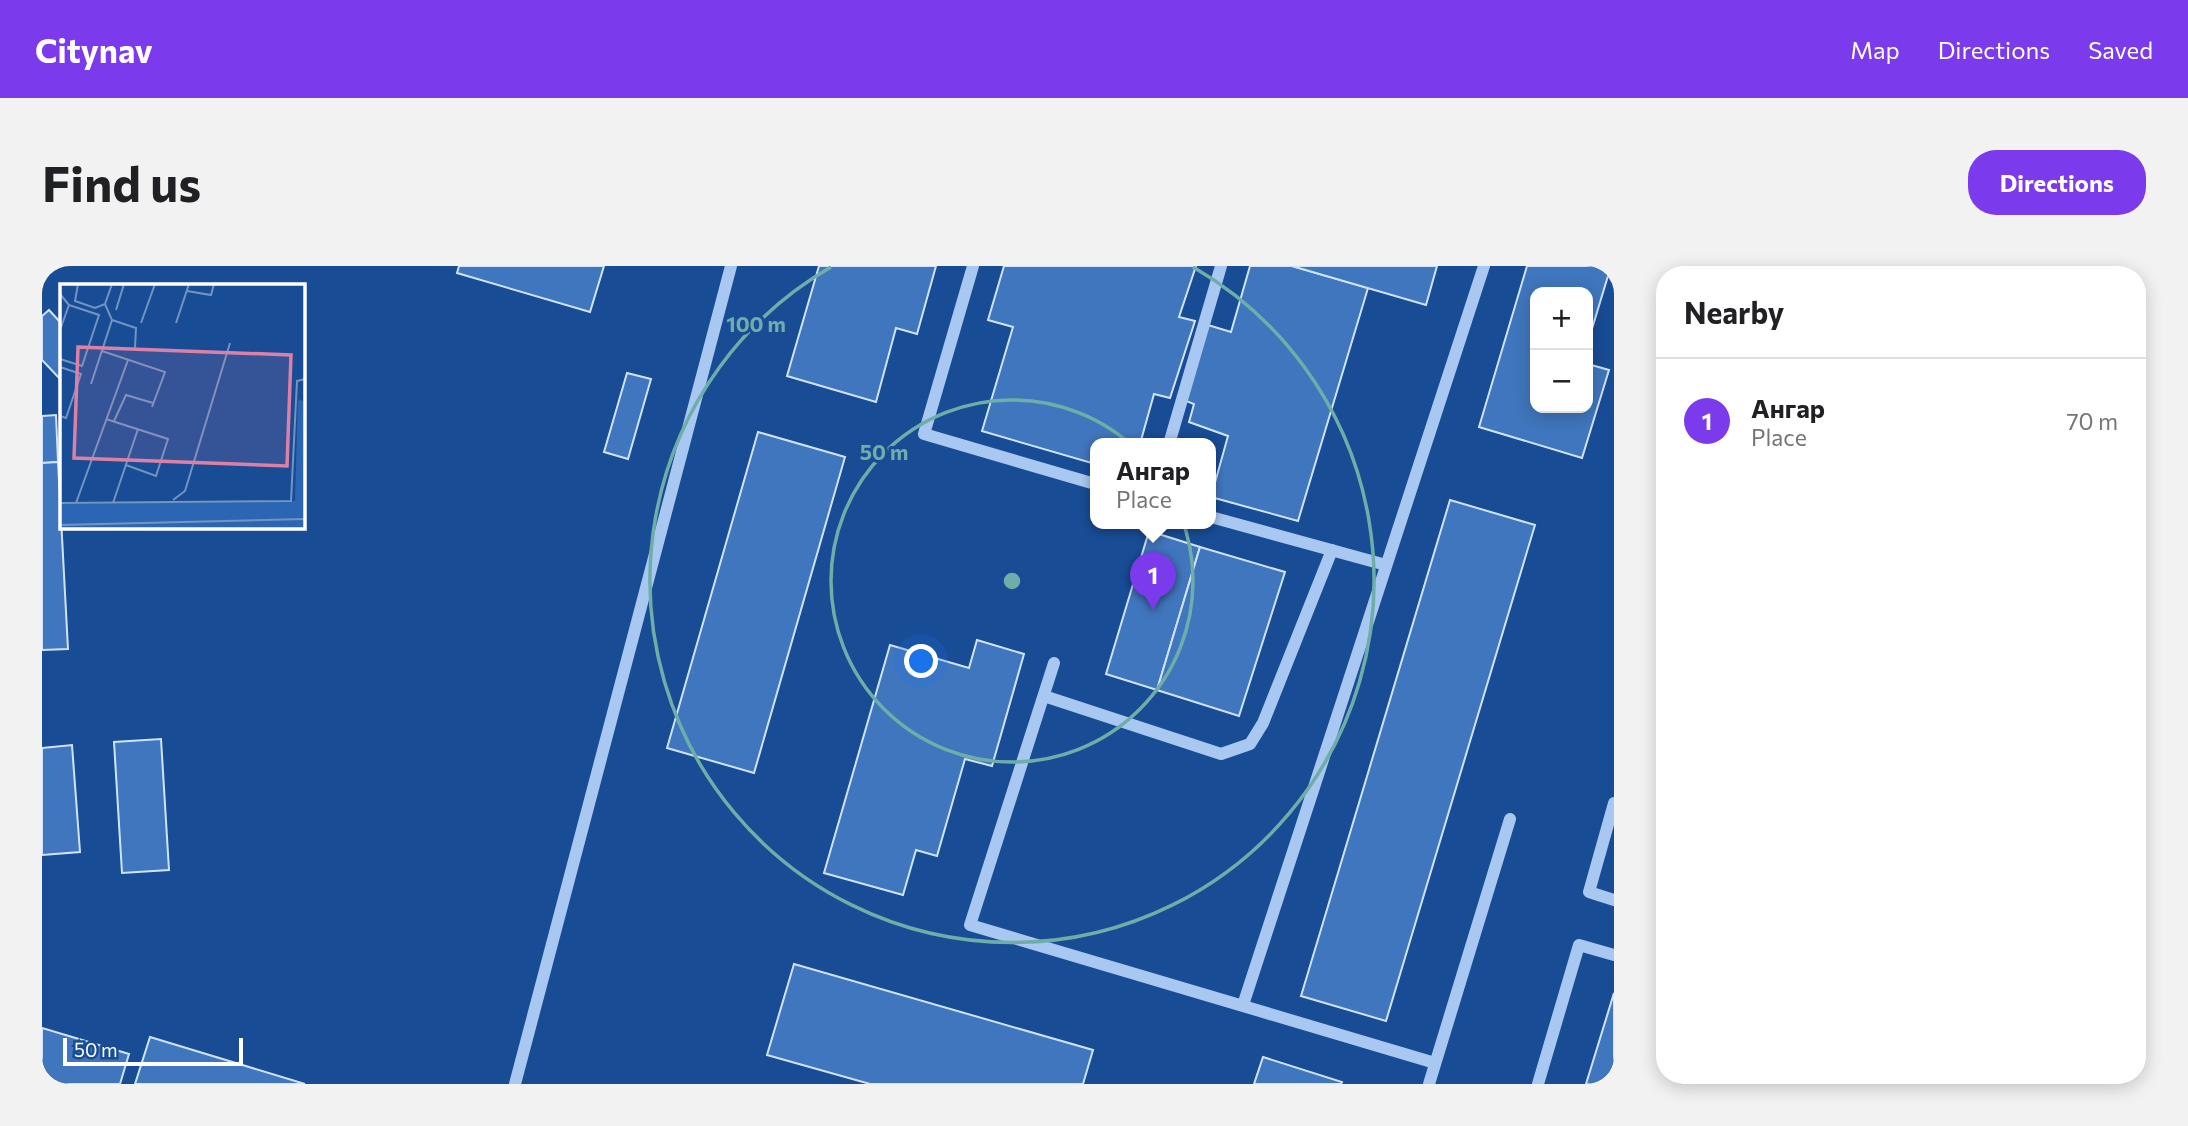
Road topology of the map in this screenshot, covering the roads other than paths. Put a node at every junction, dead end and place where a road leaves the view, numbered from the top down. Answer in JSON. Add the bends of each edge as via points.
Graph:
{"nodes":[{"id":1,"x":731,"y":266,"type":"edge"},
{"id":2,"x":973,"y":266,"type":"edge"},
{"id":3,"x":1221,"y":266,"type":"edge"},
{"id":4,"x":1484,"y":266,"type":"edge"},
{"id":5,"x":1171,"y":438,"type":"edge"},
{"id":6,"x":1090,"y":483,"type":"edge"},
{"id":7,"x":1216,"y":518,"type":"edge"},
{"id":8,"x":1332,"y":550,"type":"junction"},
{"id":9,"x":1386,"y":565,"type":"junction"},
{"id":10,"x":1054,"y":663,"type":"dead end"},
{"id":11,"x":1044,"y":696,"type":"junction"},
{"id":12,"x":1614,"y":803,"type":"edge"},
{"id":13,"x":1510,"y":819,"type":"dead end"},
{"id":14,"x":1614,"y":900,"type":"edge"},
{"id":15,"x":1614,"y":955,"type":"edge"},
{"id":16,"x":1243,"y":1004,"type":"junction"},
{"id":17,"x":1435,"y":1063,"type":"junction"},
{"id":18,"x":515,"y":1084,"type":"edge"},
{"id":19,"x":1429,"y":1084,"type":"edge"},
{"id":20,"x":1538,"y":1084,"type":"edge"}],
"edges":[{"from":1,"to":18,"type":"lane"},
{"from":2,"to":6,"type":"lane","via":[[924,434]]},
{"from":3,"to":5,"type":"lane"},
{"from":4,"to":9,"type":"lane"},
{"from":7,"to":8,"type":"lane"},
{"from":8,"to":9,"type":"lane"},
{"from":8,"to":11,"type":"lane","via":[[1263,723],[1250,744],[1221,754]]},
{"from":9,"to":16,"type":"lane"},
{"from":10,"to":11,"type":"lane"},
{"from":11,"to":16,"type":"lane","via":[[970,925]]},
{"from":12,"to":14,"type":"lane","via":[[1589,892]]},
{"from":13,"to":17,"type":"lane"},
{"from":15,"to":20,"type":"lane","via":[[1579,945]]},
{"from":16,"to":17,"type":"lane"},
{"from":17,"to":19,"type":"lane"}]}
